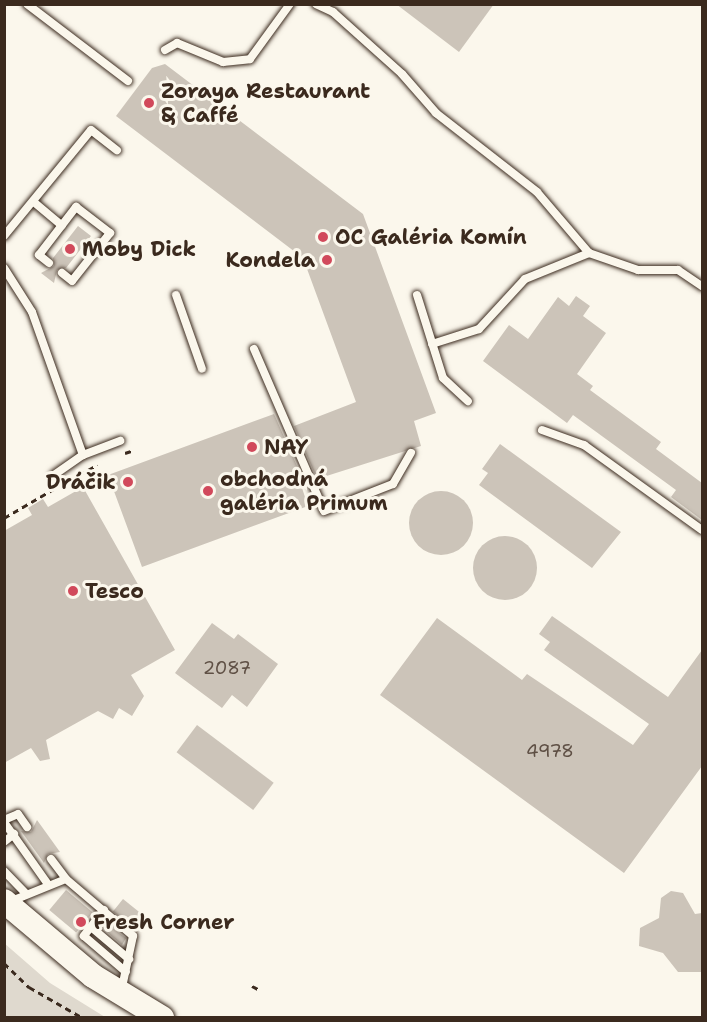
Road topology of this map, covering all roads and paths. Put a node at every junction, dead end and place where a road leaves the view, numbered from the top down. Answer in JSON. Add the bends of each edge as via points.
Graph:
{"nodes":[{"id":1,"x":27,"y":4,"type":"edge"},
{"id":2,"x":290,"y":4,"type":"edge"},
{"id":3,"x":316,"y":4,"type":"edge"},
{"id":4,"x":165,"y":50,"type":"dead end"},
{"id":5,"x":128,"y":81,"type":"dead end"},
{"id":6,"x":117,"y":150,"type":"dead end"},
{"id":7,"x":35,"y":203,"type":"junction"},
{"id":8,"x":62,"y":226,"type":"junction"},
{"id":9,"x":4,"y":237,"type":"edge"},
{"id":10,"x":588,"y":253,"type":"junction"},
{"id":11,"x":49,"y":263,"type":"dead end"},
{"id":12,"x":4,"y":268,"type":"edge"},
{"id":13,"x":62,"y":273,"type":"dead end"},
{"id":14,"x":702,"y":286,"type":"edge"},
{"id":15,"x":176,"y":295,"type":"dead end"},
{"id":16,"x":417,"y":295,"type":"dead end"},
{"id":17,"x":432,"y":344,"type":"junction"},
{"id":18,"x":254,"y":349,"type":"dead end"},
{"id":19,"x":202,"y":369,"type":"dead end"},
{"id":20,"x":468,"y":401,"type":"dead end"},
{"id":21,"x":542,"y":430,"type":"dead end"},
{"id":22,"x":120,"y":441,"type":"dead end"},
{"id":23,"x":411,"y":453,"type":"dead end"},
{"id":24,"x":83,"y":455,"type":"junction"},
{"id":25,"x":54,"y":476,"type":"dead end"},
{"id":26,"x":702,"y":530,"type":"edge"},
{"id":27,"x":4,"y":821,"type":"edge"},
{"id":28,"x":27,"y":827,"type":"dead end"},
{"id":29,"x":14,"y":834,"type":"junction"},
{"id":30,"x":4,"y":842,"type":"edge"},
{"id":31,"x":51,"y":859,"type":"dead end"},
{"id":32,"x":4,"y":871,"type":"edge"},
{"id":33,"x":66,"y":879,"type":"junction"},
{"id":34,"x":47,"y":883,"type":"junction"},
{"id":35,"x":12,"y":899,"type":"edge"},
{"id":36,"x":104,"y":910,"type":"junction"},
{"id":37,"x":91,"y":927,"type":"junction"},
{"id":38,"x":129,"y":959,"type":"junction"},
{"id":39,"x":4,"y":963,"type":"edge"},
{"id":40,"x":123,"y":984,"type":"junction"},
{"id":41,"x":252,"y":986,"type":"dead end"},
{"id":42,"x":260,"y":990,"type":"dead end"},
{"id":43,"x":83,"y":1017,"type":"edge"},
{"id":44,"x":162,"y":1017,"type":"edge"}],
"edges":[{"from":1,"to":5,"type":"lane"},
{"from":2,"to":4,"type":"lane","via":[[250,59],[224,62],[177,43]]},
{"from":3,"to":10,"type":"lane","via":[[333,12],[402,74],[436,113],[537,192]]},
{"from":6,"to":7,"type":"lane","via":[[91,130]]},
{"from":7,"to":8,"type":"lane"},
{"from":7,"to":9,"type":"lane"},
{"from":8,"to":11,"type":"lane","via":[[39,255]]},
{"from":8,"to":13,"type":"lane","via":[[76,207],[110,233],[72,281]]},
{"from":10,"to":14,"type":"lane","via":[[638,270],[678,270]]},
{"from":10,"to":17,"type":"lane","via":[[525,279],[479,329]]},
{"from":12,"to":24,"type":"lane","via":[[32,312]]},
{"from":15,"to":19,"type":"lane"},
{"from":16,"to":17,"type":"lane"},
{"from":17,"to":20,"type":"lane","via":[[443,378]]},
{"from":18,"to":23,"type":"lane","via":[[324,511],[393,484]]},
{"from":21,"to":26,"type":"lane","via":[[584,445]]},
{"from":22,"to":24,"type":"lane"},
{"from":24,"to":25,"type":"lane"},
{"from":27,"to":28,"type":"lane","via":[[18,814]]},
{"from":27,"to":29,"type":"lane"},
{"from":29,"to":30,"type":"lane"},
{"from":29,"to":34,"type":"lane"},
{"from":31,"to":33,"type":"lane"},
{"from":32,"to":35,"type":"lane"},
{"from":33,"to":34,"type":"lane"},
{"from":33,"to":36,"type":"lane"},
{"from":34,"to":35,"type":"lane"},
{"from":35,"to":40,"type":"main road"},
{"from":36,"to":37,"type":"lane"},
{"from":36,"to":38,"type":"lane","via":[[133,936]]},
{"from":37,"to":38,"type":"lane"},
{"from":37,"to":40,"type":"lane","via":[[84,936]]},
{"from":38,"to":40,"type":"lane"},
{"from":39,"to":43,"type":"path","via":[[29,987]]},
{"from":40,"to":44,"type":"main road"},
{"from":41,"to":42,"type":"path"}]}
